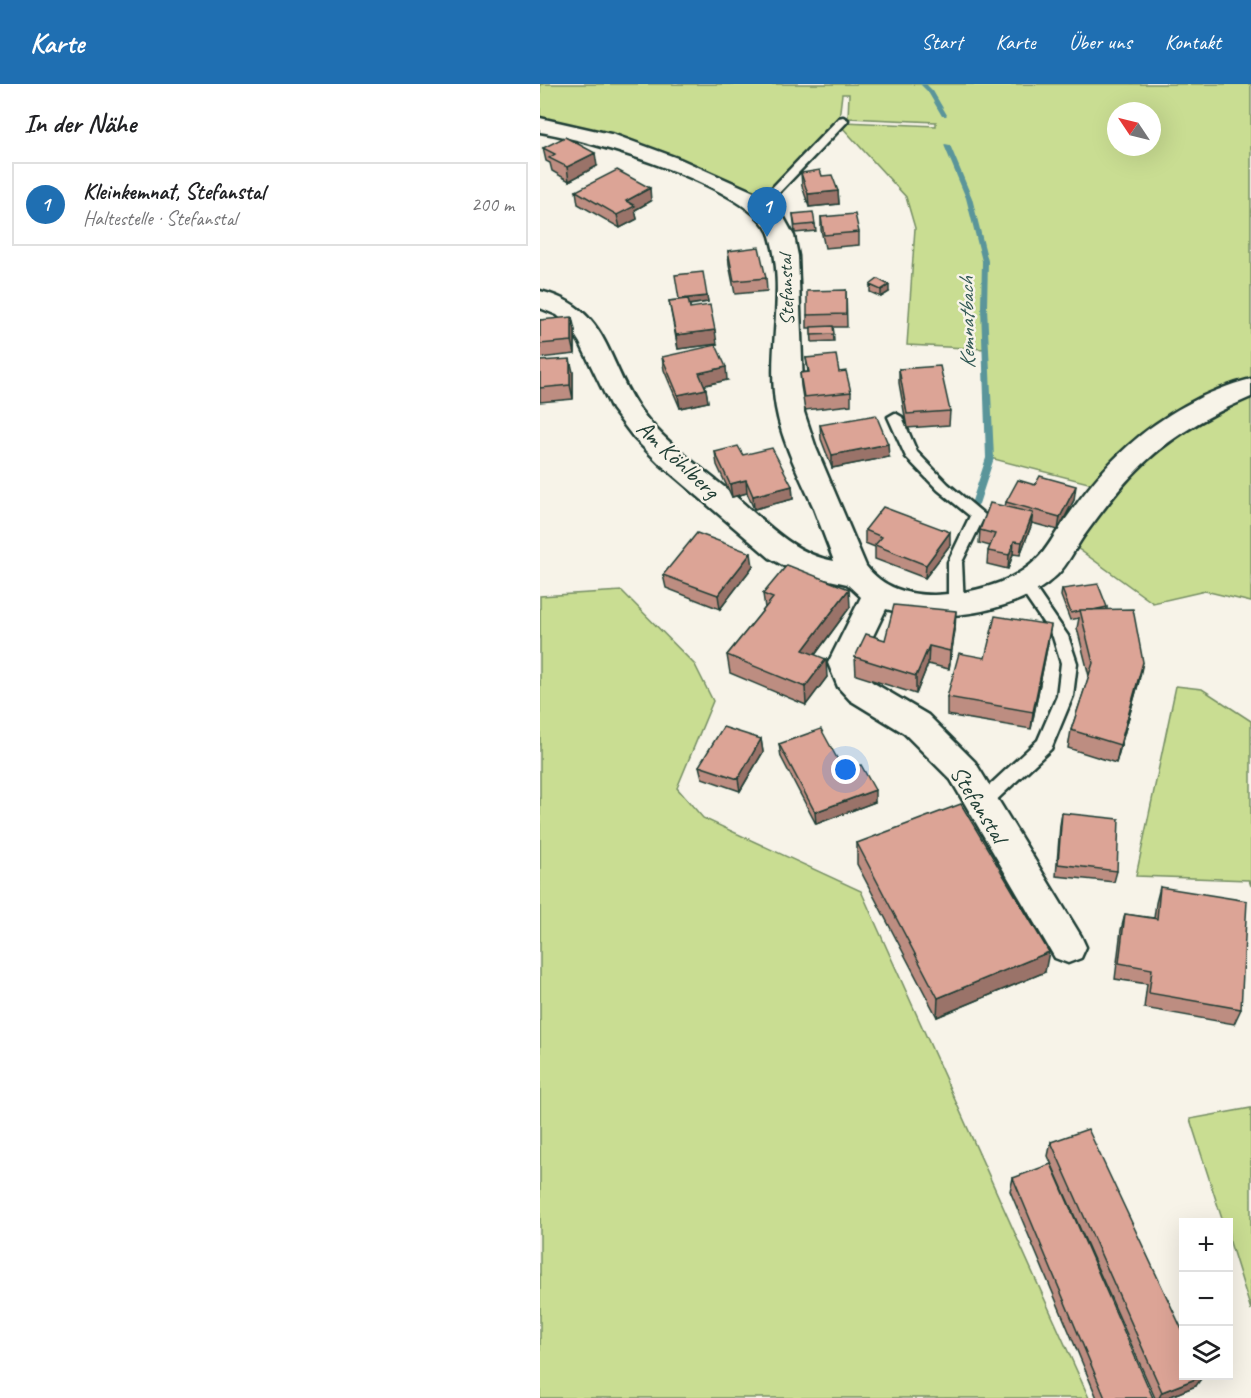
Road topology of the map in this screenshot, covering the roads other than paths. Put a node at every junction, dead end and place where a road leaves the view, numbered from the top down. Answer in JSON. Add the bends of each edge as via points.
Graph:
{"nodes":[{"id":1,"x":843,"y":120,"type":"dead end"},
{"id":2,"x":540,"y":125,"type":"edge"},
{"id":3,"x":758,"y":204,"type":"junction"},
{"id":4,"x":540,"y":298,"type":"edge"},
{"id":5,"x":1251,"y":387,"type":"edge"},
{"id":6,"x":895,"y":417,"type":"dead end"},
{"id":7,"x":1024,"y":583,"type":"junction"},
{"id":8,"x":867,"y":585,"type":"junction"},
{"id":9,"x":956,"y":606,"type":"junction"},
{"id":10,"x":983,"y":802,"type":"junction"},
{"id":11,"x":1068,"y":947,"type":"dead end"}],
"edges":[{"from":1,"to":3,"type":"lane"},
{"from":2,"to":3,"type":"street","name":"Stefanstal","via":[[609,139],[670,162]]},
{"from":3,"to":8,"type":"street","name":"Stefanstal","via":[[775,221],[783,238],[788,271],[789,408],[803,449]]},
{"from":4,"to":8,"type":"street","name":"Am Köhlberg","via":[[568,312],[590,335],[621,402],[666,456],[791,559]]},
{"from":5,"to":7,"type":"street","via":[[1207,406],[1138,452],[1102,488],[1045,568]]},
{"from":6,"to":9,"type":"lane","via":[[911,454],[978,515],[955,562]]},
{"from":7,"to":9,"type":"street"},
{"from":7,"to":10,"type":"lane","via":[[1060,636],[1069,663],[1065,696],[1045,744]]},
{"from":8,"to":9,"type":"street","via":[[910,604]]},
{"from":8,"to":10,"type":"street","name":"Stefanstal","via":[[861,623],[844,663],[849,678],[861,692],[916,724],[963,771]]},
{"from":10,"to":11,"type":"street","name":"Stefanstal"}]}
